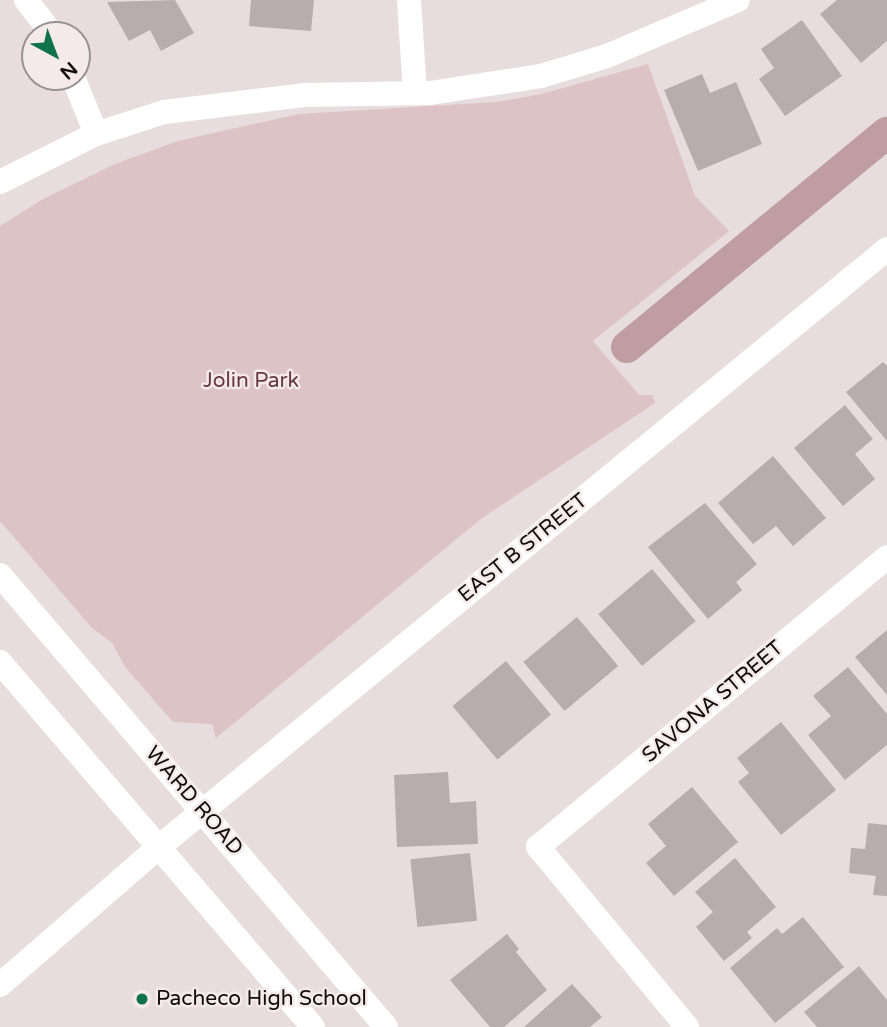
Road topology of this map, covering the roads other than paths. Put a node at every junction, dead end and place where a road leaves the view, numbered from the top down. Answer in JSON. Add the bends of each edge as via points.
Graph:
{"nodes":[{"id":1,"x":26,"y":0,"type":"edge"},
{"id":2,"x":409,"y":0,"type":"edge"},
{"id":3,"x":738,"y":0,"type":"edge"},
{"id":4,"x":42,"y":21,"type":"edge"},
{"id":5,"x":79,"y":91,"type":"edge"},
{"id":6,"x":415,"y":93,"type":"junction"},
{"id":7,"x":96,"y":134,"type":"junction"},
{"id":8,"x":0,"y":181,"type":"edge"},
{"id":9,"x":887,"y":249,"type":"edge"},
{"id":10,"x":887,"y":557,"type":"edge"},
{"id":11,"x":0,"y":575,"type":"edge"},
{"id":12,"x":0,"y":662,"type":"edge"},
{"id":13,"x":202,"y":810,"type":"junction"},
{"id":14,"x":159,"y":846,"type":"junction"},
{"id":15,"x":0,"y":985,"type":"edge"},
{"id":16,"x":313,"y":1027,"type":"edge"},
{"id":17,"x":386,"y":1027,"type":"edge"},
{"id":18,"x":687,"y":1027,"type":"edge"}],
"edges":[{"from":1,"to":4,"type":"street"},
{"from":2,"to":6,"type":"street"},
{"from":3,"to":6,"type":"street","via":[[668,31],[541,76]]},
{"from":5,"to":7,"type":"street"},
{"from":6,"to":7,"type":"street","via":[[304,95],[164,112]]},
{"from":7,"to":8,"type":"street"},
{"from":9,"to":13,"type":"street","name":"EAST B STREET"},
{"from":10,"to":18,"type":"street","name":"SAVONA STREET","via":[[538,847]]},
{"from":11,"to":13,"type":"street","name":"WARD ROAD"},
{"from":12,"to":14,"type":"street"},
{"from":13,"to":14,"type":"street","name":"EAST B STREET"},
{"from":13,"to":17,"type":"street","name":"WARD ROAD"},
{"from":14,"to":15,"type":"street","name":"EAST B STREET"},
{"from":14,"to":16,"type":"street"}]}
